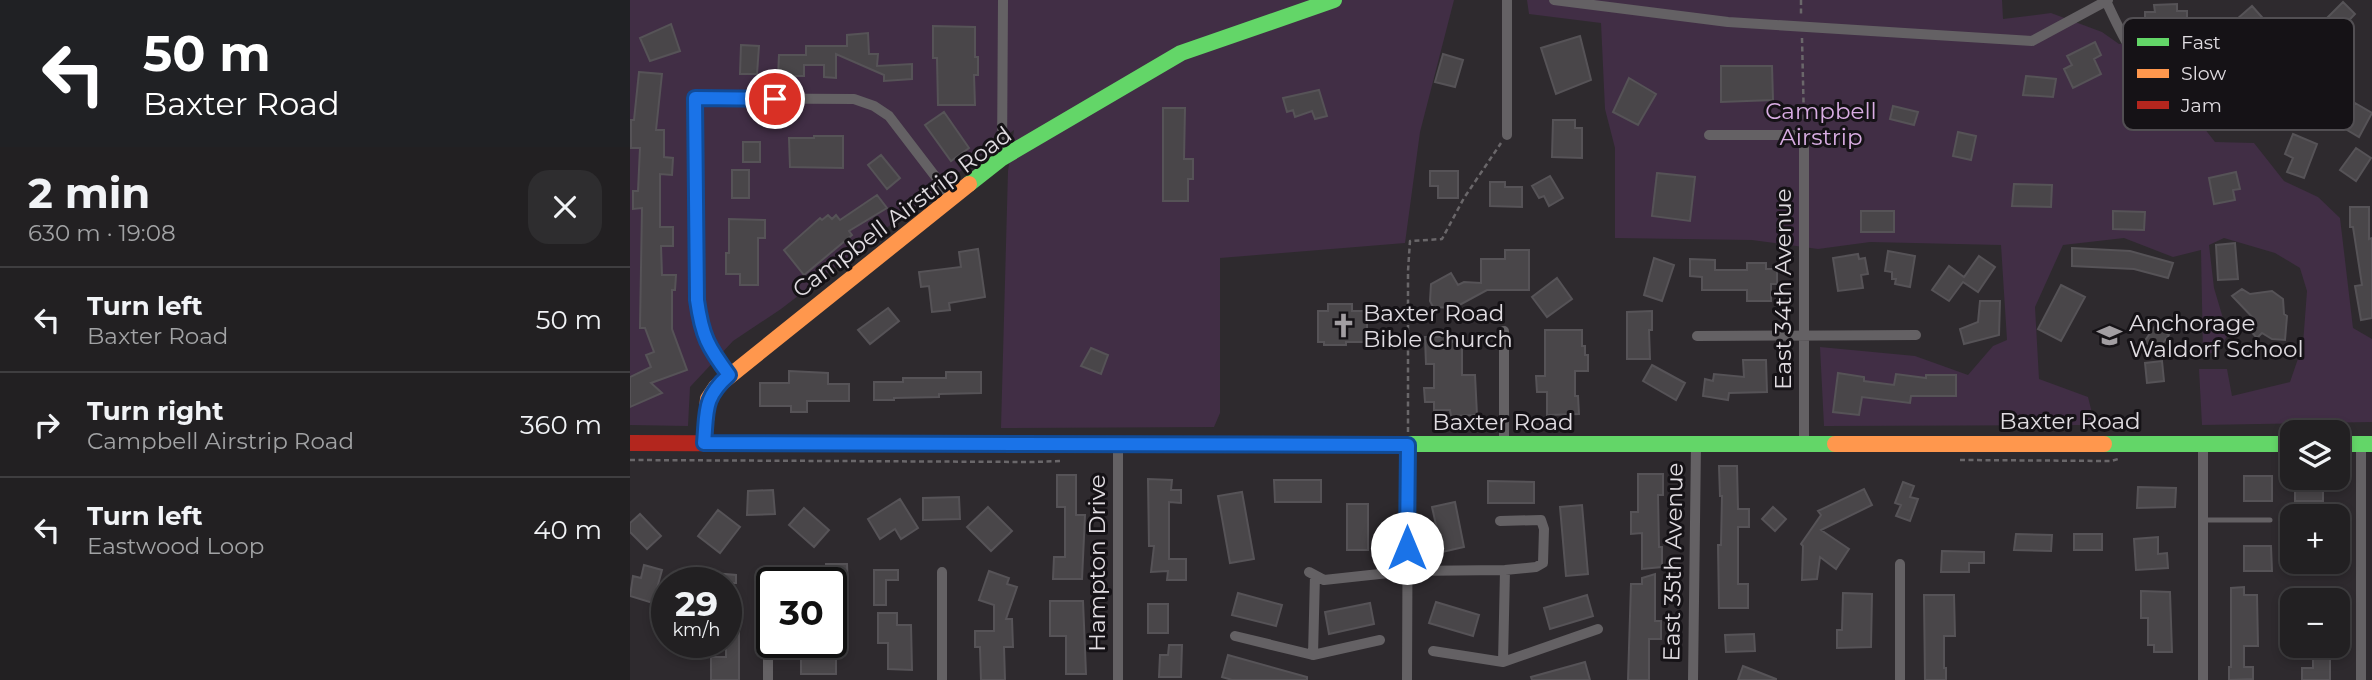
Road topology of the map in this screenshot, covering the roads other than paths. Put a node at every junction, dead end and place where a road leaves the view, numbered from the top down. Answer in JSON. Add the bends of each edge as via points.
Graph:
{"nodes":[{"id":1,"x":1003,"y":0,"type":"edge"},
{"id":2,"x":1334,"y":0,"type":"edge"},
{"id":3,"x":1507,"y":0,"type":"edge"},
{"id":4,"x":1554,"y":0,"type":"edge"},
{"id":5,"x":2107,"y":1,"type":"edge"},
{"id":6,"x":2123,"y":34,"type":"edge"},
{"id":7,"x":1507,"y":135,"type":"road end"},
{"id":8,"x":1709,"y":135,"type":"dead end"},
{"id":9,"x":1002,"y":158,"type":"junction"},
{"id":10,"x":951,"y":197,"type":"junction"},
{"id":11,"x":1504,"y":331,"type":"dead end"},
{"id":12,"x":1805,"y":335,"type":"junction"},
{"id":13,"x":1916,"y":335,"type":"dead end"},
{"id":14,"x":1696,"y":336,"type":"dead end"},
{"id":15,"x":729,"y":375,"type":"junction"},
{"id":16,"x":630,"y":443,"type":"edge"},
{"id":17,"x":704,"y":443,"type":"junction"},
{"id":18,"x":1696,"y":443,"type":"junction"},
{"id":19,"x":1804,"y":443,"type":"junction"},
{"id":20,"x":1504,"y":444,"type":"junction"},
{"id":21,"x":2203,"y":444,"type":"junction"},
{"id":22,"x":2280,"y":444,"type":"edge"},
{"id":23,"x":2366,"y":444,"type":"edge"},
{"id":24,"x":1118,"y":445,"type":"junction"},
{"id":25,"x":1408,"y":445,"type":"junction"},
{"id":26,"x":2203,"y":520,"type":"junction"},
{"id":27,"x":2270,"y":520,"type":"dead end"},
{"id":28,"x":1500,"y":521,"type":"dead end"},
{"id":29,"x":1900,"y":564,"type":"dead end"},
{"id":30,"x":1506,"y":570,"type":"junction"},
{"id":31,"x":1407,"y":571,"type":"junction"},
{"id":32,"x":942,"y":572,"type":"dead end"},
{"id":33,"x":1598,"y":629,"type":"dead end"},
{"id":34,"x":1235,"y":636,"type":"dead end"},
{"id":35,"x":1380,"y":640,"type":"dead end"},
{"id":36,"x":1433,"y":651,"type":"dead end"},
{"id":37,"x":1313,"y":654,"type":"junction"},
{"id":38,"x":768,"y":658,"type":"edge"},
{"id":39,"x":1503,"y":662,"type":"junction"},
{"id":40,"x":768,"y":680,"type":"edge"},
{"id":41,"x":942,"y":680,"type":"edge"},
{"id":42,"x":1118,"y":680,"type":"edge"},
{"id":43,"x":1407,"y":680,"type":"edge"},
{"id":44,"x":1693,"y":680,"type":"edge"},
{"id":45,"x":1900,"y":680,"type":"edge"},
{"id":46,"x":2203,"y":680,"type":"edge"},
{"id":47,"x":2361,"y":680,"type":"edge"}],
"edges":[{"from":1,"to":9,"type":"street"},
{"from":2,"to":9,"type":"street","name":"Campbell Airstrip Road","via":[[1181,53]]},
{"from":3,"to":7,"type":"street"},
{"from":4,"to":5,"type":"street","via":[[1728,22],[2032,41]]},
{"from":5,"to":6,"type":"street"},
{"from":8,"to":12,"type":"street","name":"East 34th Avenue","via":[[1804,135]]},
{"from":9,"to":10,"type":"street","name":"Campbell Airstrip Road"},
{"from":10,"to":15,"type":"street","name":"Campbell Airstrip Road"},
{"from":10,"to":15,"type":"street","via":[[889,116],[874,106],[854,99],[695,98],[697,300],[709,349]]},
{"from":11,"to":20,"type":"street"},
{"from":12,"to":13,"type":"street"},
{"from":12,"to":14,"type":"street"},
{"from":12,"to":19,"type":"street","name":"East 34th Avenue"},
{"from":15,"to":17,"type":"street","name":"Campbell Airstrip Road","via":[[708,399]]},
{"from":16,"to":17,"type":"street","name":"Baxter Road"},
{"from":17,"to":24,"type":"street","name":"Baxter Road"},
{"from":18,"to":19,"type":"street","name":"Baxter Road"},
{"from":18,"to":20,"type":"street","name":"Baxter Road"},
{"from":18,"to":44,"type":"street","name":"East 35th Avenue"},
{"from":19,"to":21,"type":"street","name":"Baxter Road"},
{"from":20,"to":25,"type":"street","name":"Baxter Road"},
{"from":21,"to":22,"type":"street","name":"Baxter Road"},
{"from":21,"to":26,"type":"street"},
{"from":23,"to":47,"type":"street"},
{"from":24,"to":25,"type":"street","name":"Baxter Road"},
{"from":24,"to":42,"type":"street","name":"Hampton Drive"},
{"from":25,"to":31,"type":"street"},
{"from":26,"to":27,"type":"lane"},
{"from":26,"to":46,"type":"street"},
{"from":28,"to":30,"type":"street","via":[[1541,520],[1544,528],[1543,563]]},
{"from":29,"to":45,"type":"street"},
{"from":30,"to":31,"type":"street"},
{"from":30,"to":39,"type":"street"},
{"from":31,"to":37,"type":"street","via":[[1324,580],[1312,573]]},
{"from":31,"to":43,"type":"street"},
{"from":32,"to":41,"type":"street"},
{"from":33,"to":39,"type":"street"},
{"from":34,"to":37,"type":"street"},
{"from":35,"to":37,"type":"street"},
{"from":36,"to":39,"type":"street"},
{"from":38,"to":40,"type":"street"}]}
